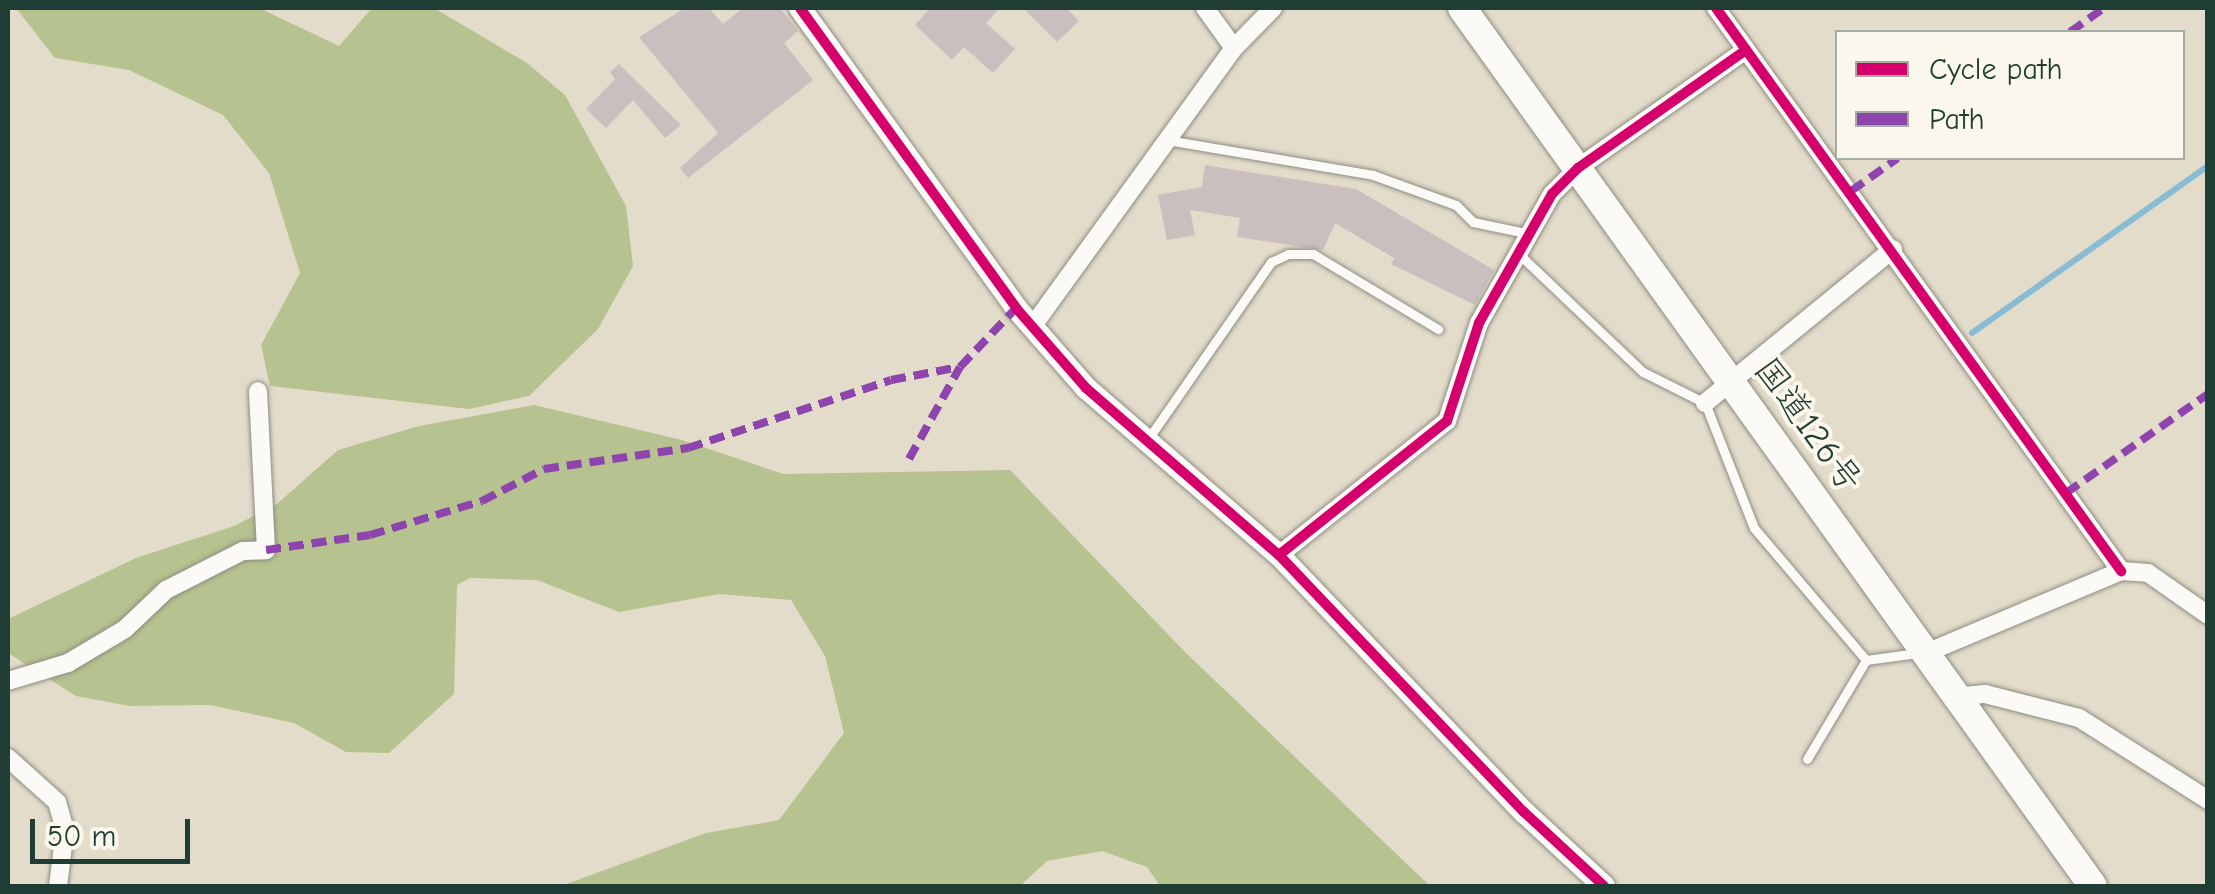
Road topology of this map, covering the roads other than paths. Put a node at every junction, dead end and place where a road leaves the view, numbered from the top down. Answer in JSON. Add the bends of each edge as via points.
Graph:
{"nodes":[{"id":1,"x":800,"y":8,"type":"edge"},
{"id":2,"x":1205,"y":8,"type":"edge"},
{"id":3,"x":1274,"y":8,"type":"edge"},
{"id":4,"x":1462,"y":8,"type":"edge"},
{"id":5,"x":1716,"y":8,"type":"edge"},
{"id":6,"x":1234,"y":48,"type":"junction"},
{"id":7,"x":1746,"y":50,"type":"junction"},
{"id":8,"x":1167,"y":140,"type":"junction"},
{"id":9,"x":1578,"y":168,"type":"junction"},
{"id":10,"x":1533,"y":235,"type":"junction"},
{"id":11,"x":1893,"y":249,"type":"junction"},
{"id":12,"x":1521,"y":256,"type":"junction"},
{"id":13,"x":1032,"y":327,"type":"junction"},
{"id":14,"x":1438,"y":328,"type":"dead end"},
{"id":15,"x":1730,"y":380,"type":"junction"},
{"id":16,"x":258,"y":391,"type":"dead end"},
{"id":17,"x":1704,"y":403,"type":"junction"},
{"id":18,"x":1148,"y":439,"type":"junction"},
{"id":19,"x":1280,"y":554,"type":"junction"},
{"id":20,"x":2121,"y":571,"type":"junction"},
{"id":21,"x":2208,"y":615,"type":"edge"},
{"id":22,"x":1926,"y":652,"type":"junction"},
{"id":23,"x":1866,"y":660,"type":"junction"},
{"id":24,"x":8,"y":681,"type":"edge"},
{"id":25,"x":1956,"y":697,"type":"junction"},
{"id":26,"x":8,"y":758,"type":"edge"},
{"id":27,"x":1807,"y":759,"type":"dead end"},
{"id":28,"x":2208,"y":800,"type":"edge"},
{"id":29,"x":58,"y":886,"type":"edge"},
{"id":30,"x":1604,"y":886,"type":"edge"},
{"id":31,"x":2092,"y":886,"type":"edge"}],
"edges":[{"from":1,"to":13,"type":"street"},
{"from":2,"to":6,"type":"street"},
{"from":3,"to":6,"type":"street"},
{"from":4,"to":9,"type":"highway","name":"国道126号"},
{"from":5,"to":7,"type":"street"},
{"from":6,"to":8,"type":"street"},
{"from":7,"to":9,"type":"street"},
{"from":7,"to":11,"type":"street"},
{"from":8,"to":10,"type":"lane","via":[[1374,175],[1456,206],[1474,222]]},
{"from":8,"to":13,"type":"street"},
{"from":9,"to":10,"type":"street","via":[[1552,194]]},
{"from":9,"to":15,"type":"highway","name":"国道126号"},
{"from":10,"to":12,"type":"street"},
{"from":11,"to":15,"type":"street"},
{"from":11,"to":20,"type":"street"},
{"from":12,"to":17,"type":"lane","via":[[1643,372]]},
{"from":12,"to":19,"type":"street","via":[[1478,323],[1447,420]]},
{"from":13,"to":18,"type":"street","via":[[1086,388]]},
{"from":14,"to":18,"type":"lane","via":[[1313,254],[1288,254],[1272,262]]},
{"from":15,"to":17,"type":"street"},
{"from":15,"to":22,"type":"highway","name":"国道126号"},
{"from":16,"to":24,"type":"street","via":[[266,550],[243,551],[166,590],[125,629],[68,663]]},
{"from":17,"to":23,"type":"lane","via":[[1754,528]]},
{"from":18,"to":19,"type":"street"},
{"from":19,"to":30,"type":"street","via":[[1524,812]]},
{"from":20,"to":21,"type":"street","via":[[2148,573]]},
{"from":20,"to":22,"type":"street"},
{"from":22,"to":23,"type":"lane"},
{"from":22,"to":25,"type":"highway","name":"国道126号"},
{"from":23,"to":27,"type":"lane"},
{"from":25,"to":28,"type":"street","via":[[1985,694],[2078,718]]},
{"from":25,"to":31,"type":"highway","name":"国道126号"},
{"from":26,"to":29,"type":"street","via":[[58,802],[65,830]]}]}
